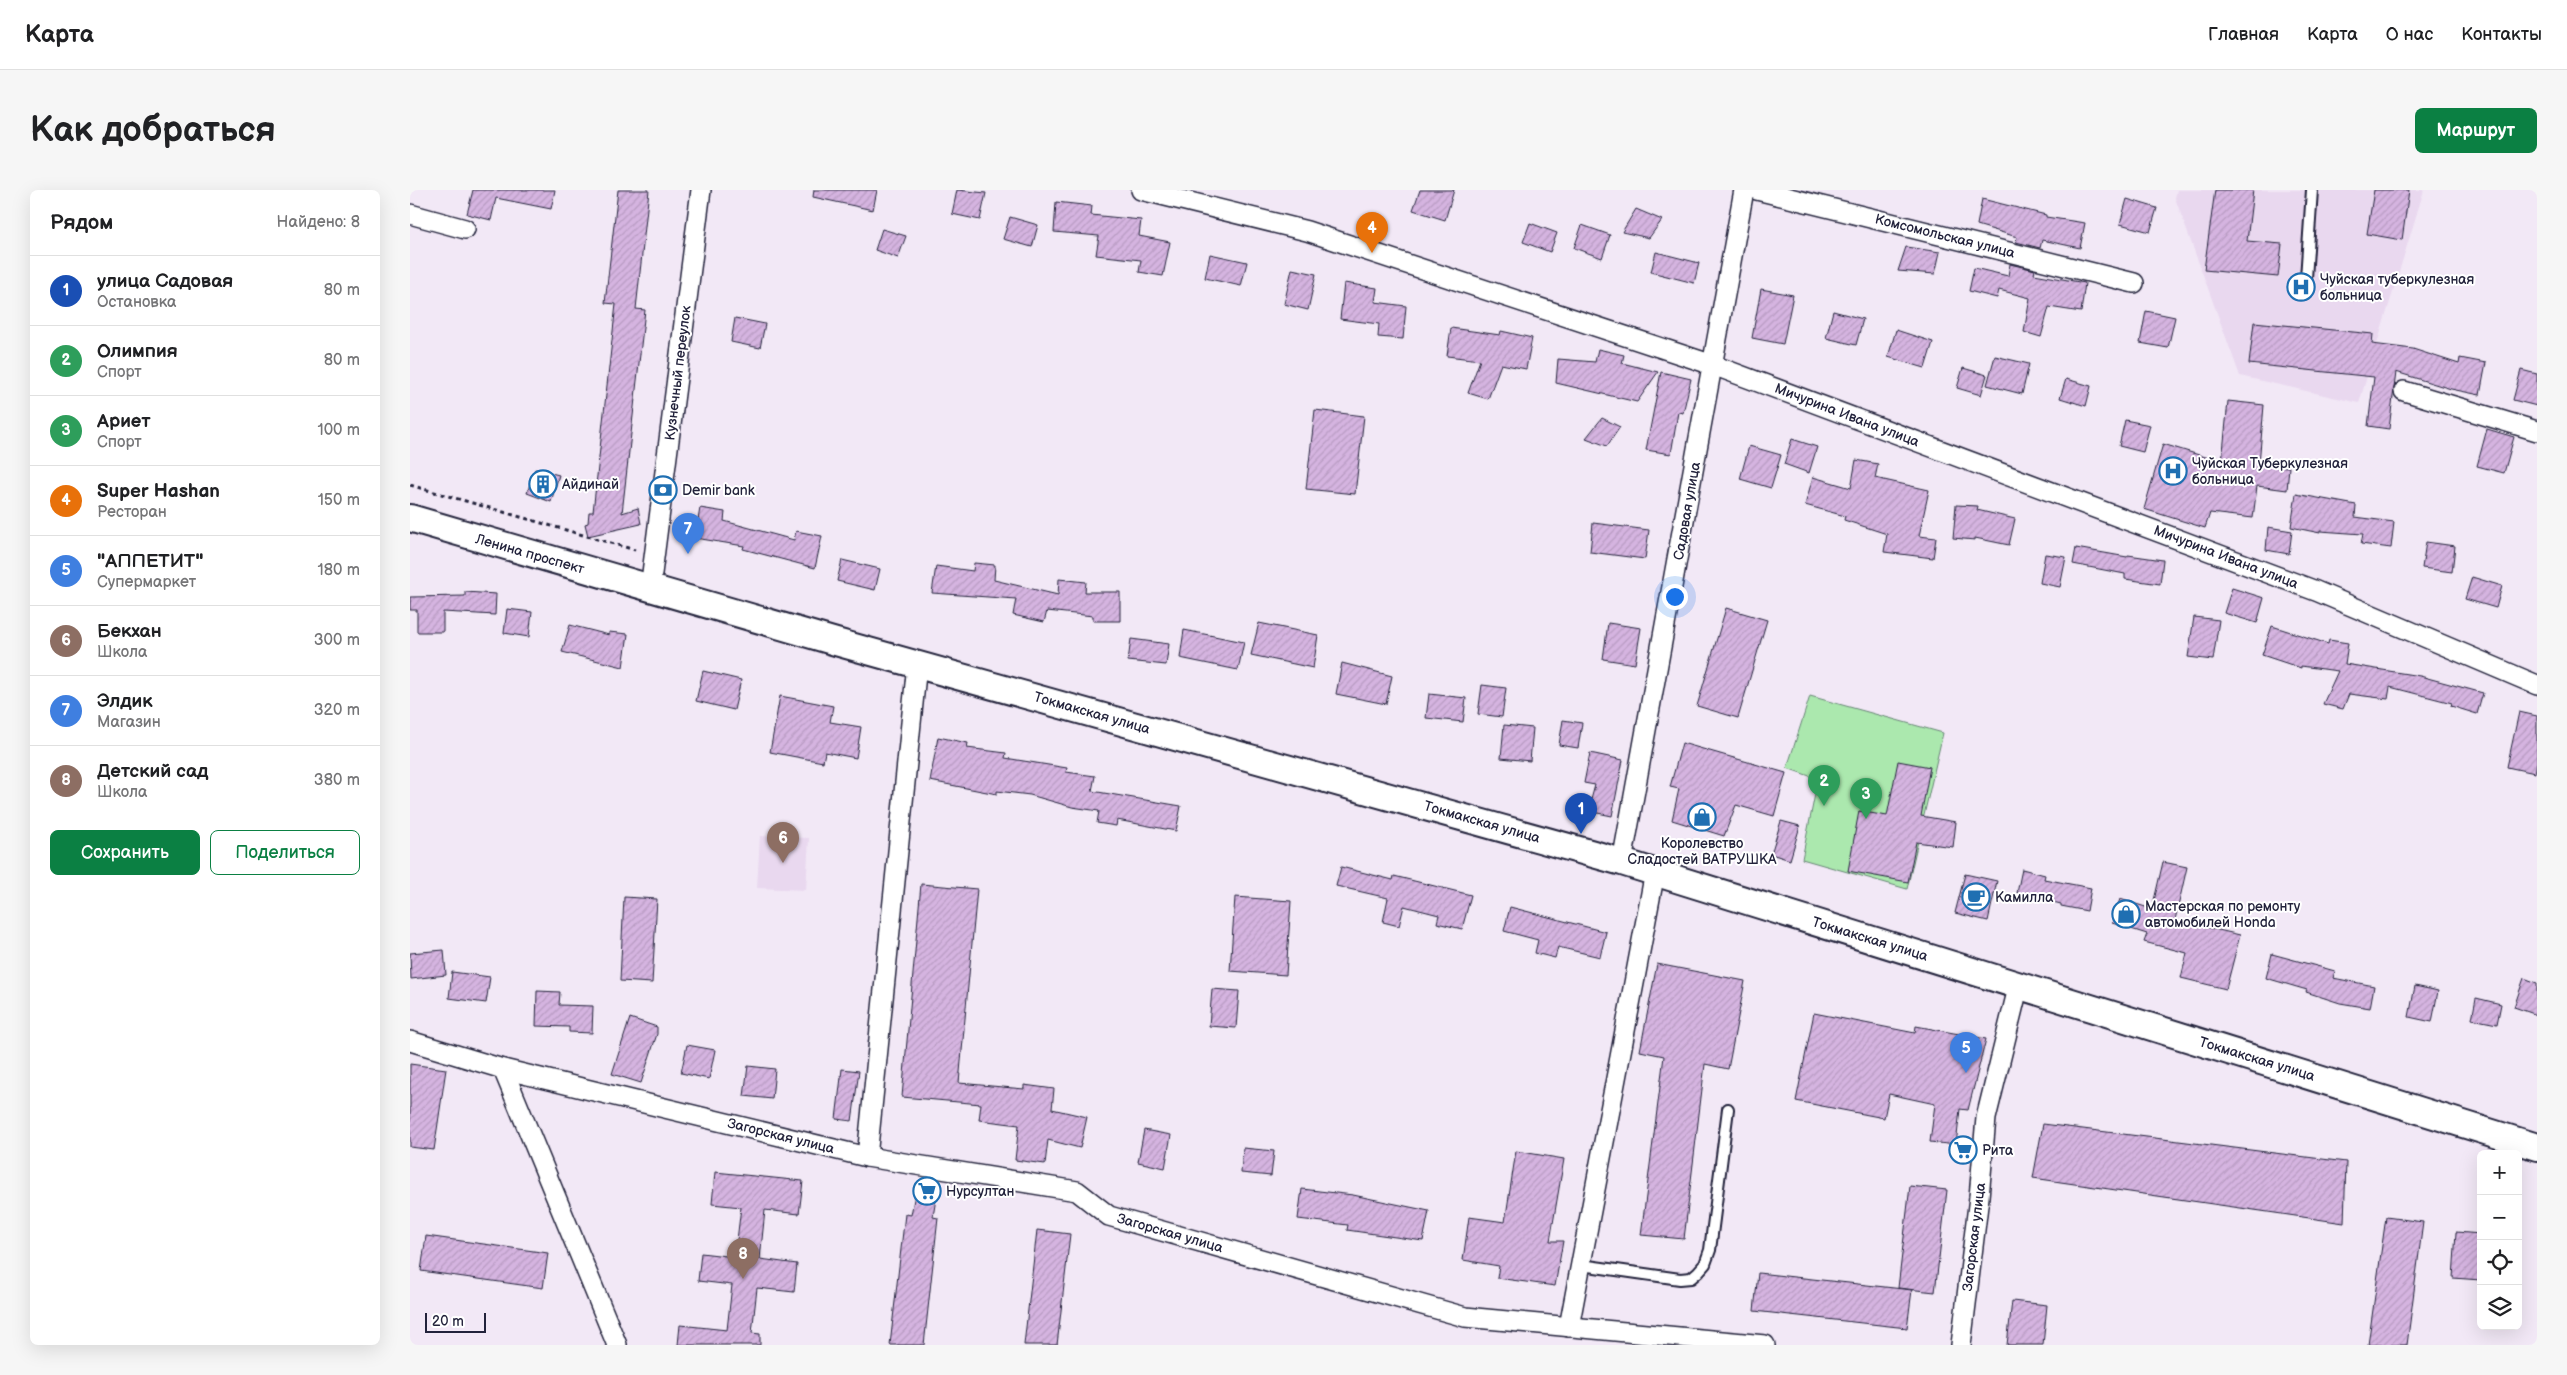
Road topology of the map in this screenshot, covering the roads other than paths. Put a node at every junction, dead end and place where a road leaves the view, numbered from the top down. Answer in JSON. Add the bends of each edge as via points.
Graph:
{"nodes":[{"id":1,"x":701,"y":190,"type":"edge"},
{"id":2,"x":1141,"y":190,"type":"edge"},
{"id":3,"x":1744,"y":190,"type":"edge"},
{"id":4,"x":1756,"y":190,"type":"edge"},
{"id":5,"x":2312,"y":190,"type":"edge"},
{"id":6,"x":410,"y":214,"type":"edge"},
{"id":7,"x":465,"y":229,"type":"dead end"},
{"id":8,"x":2134,"y":283,"type":"dead end"},
{"id":9,"x":2305,"y":293,"type":"dead end"},
{"id":10,"x":1713,"y":365,"type":"junction"},
{"id":11,"x":2404,"y":391,"type":"dead end"},
{"id":12,"x":2537,"y":431,"type":"edge"},
{"id":13,"x":410,"y":518,"type":"edge"},
{"id":14,"x":650,"y":589,"type":"junction"},
{"id":15,"x":916,"y":664,"type":"junction"},
{"id":16,"x":2537,"y":685,"type":"edge"},
{"id":17,"x":1622,"y":862,"type":"junction"},
{"id":18,"x":1655,"y":872,"type":"junction"},
{"id":19,"x":2019,"y":984,"type":"junction"},
{"id":20,"x":410,"y":1041,"type":"edge"},
{"id":21,"x":503,"y":1069,"type":"junction"},
{"id":22,"x":1728,"y":1109,"type":"dead end"},
{"id":23,"x":2537,"y":1147,"type":"edge"},
{"id":24,"x":867,"y":1157,"type":"junction"},
{"id":25,"x":1581,"y":1265,"type":"junction"},
{"id":26,"x":1569,"y":1327,"type":"junction"},
{"id":27,"x":617,"y":1345,"type":"edge"},
{"id":28,"x":1765,"y":1345,"type":"edge"},
{"id":29,"x":1961,"y":1345,"type":"edge"}],
"edges":[{"from":1,"to":14,"type":"street","name":"Кузнечный переулок"},
{"from":2,"to":10,"type":"street","name":"Мичурина Ивана улица","via":[[1307,231]]},
{"from":3,"to":10,"type":"street","name":"Садовая улица"},
{"from":4,"to":8,"type":"street","name":"Комсомольская улица"},
{"from":5,"to":9,"type":"lane"},
{"from":6,"to":7,"type":"street"},
{"from":10,"to":16,"type":"street","name":"Мичурина Ивана улица","via":[[2316,591]]},
{"from":10,"to":17,"type":"street","name":"Садовая улица"},
{"from":11,"to":12,"type":"street"},
{"from":13,"to":14,"type":"main road","name":"Ленина проспект"},
{"from":14,"to":15,"type":"main road","name":"Токмакская улица"},
{"from":15,"to":17,"type":"main road","name":"Токмакская улица"},
{"from":15,"to":24,"type":"street"},
{"from":17,"to":18,"type":"main road","name":"Токмакская улица"},
{"from":18,"to":19,"type":"main road","name":"Токмакская улица"},
{"from":18,"to":25,"type":"street"},
{"from":19,"to":23,"type":"main road","name":"Токмакская улица"},
{"from":19,"to":29,"type":"street","name":"Загорская улица","via":[[1986,1118]]},
{"from":20,"to":21,"type":"street","name":"Загорская улица"},
{"from":21,"to":24,"type":"street","name":"Загорская улица"},
{"from":21,"to":27,"type":"street"},
{"from":22,"to":25,"type":"lane","via":[[1713,1235],[1705,1264],[1698,1272],[1691,1278],[1680,1279]]},
{"from":24,"to":26,"type":"street","name":"Загорская улица","via":[[1077,1191],[1110,1216],[1465,1317]]},
{"from":25,"to":26,"type":"street"},
{"from":26,"to":28,"type":"street","name":"Загорская улица"}]}
